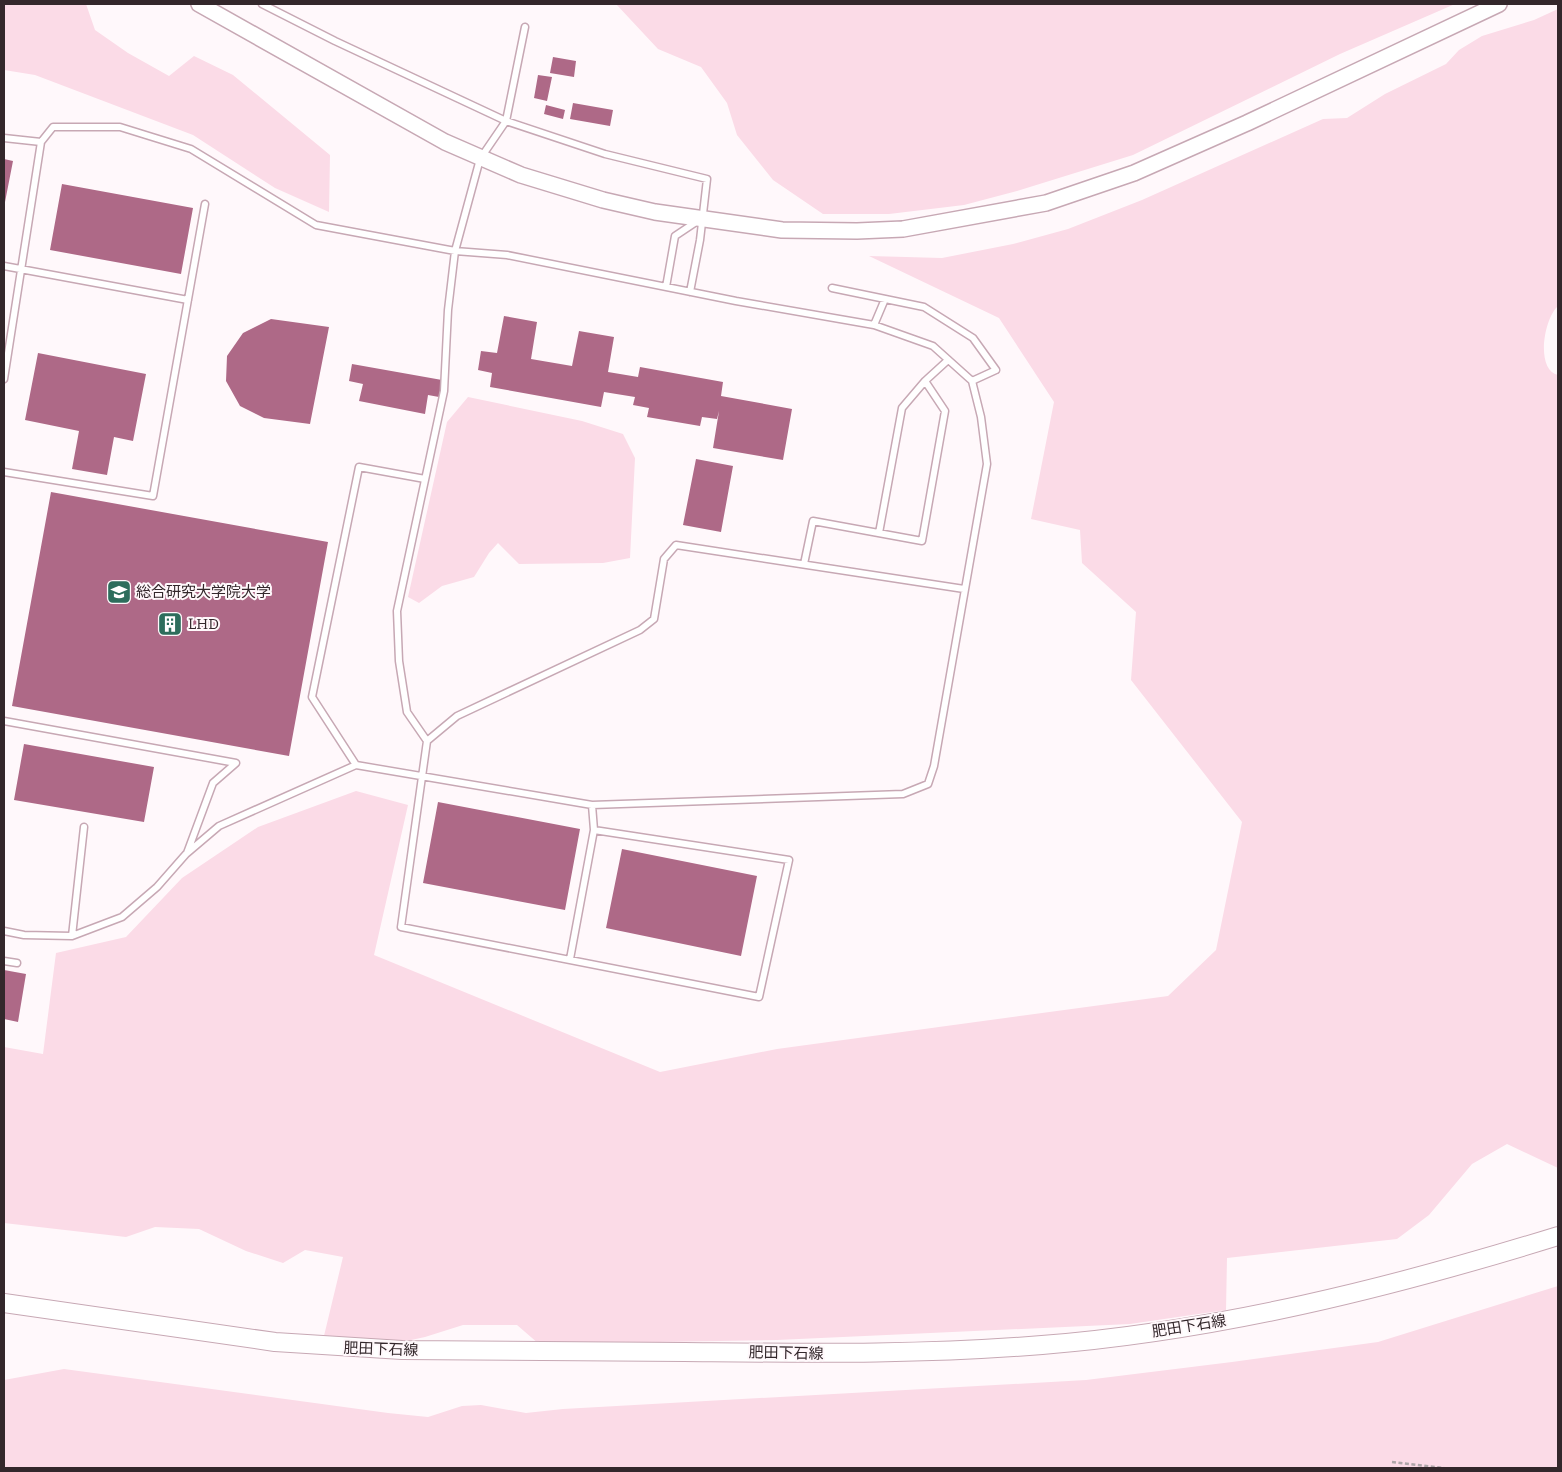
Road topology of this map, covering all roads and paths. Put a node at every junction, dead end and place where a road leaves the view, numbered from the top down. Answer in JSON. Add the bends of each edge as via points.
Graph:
{"nodes":[{"id":1,"x":199,"y":4,"type":"edge"},
{"id":2,"x":262,"y":4,"type":"edge"},
{"id":3,"x":1499,"y":4,"type":"edge"},
{"id":4,"x":525,"y":27,"type":"dead end"},
{"id":5,"x":506,"y":121,"type":"junction"},
{"id":6,"x":4,"y":138,"type":"edge"},
{"id":7,"x":41,"y":142,"type":"junction"},
{"id":8,"x":480,"y":159,"type":"junction"},
{"id":9,"x":205,"y":204,"type":"dead end"},
{"id":10,"x":702,"y":219,"type":"junction"},
{"id":11,"x":455,"y":251,"type":"junction"},
{"id":12,"x":4,"y":266,"type":"edge"},
{"id":13,"x":22,"y":270,"type":"junction"},
{"id":14,"x":666,"y":287,"type":"junction"},
{"id":15,"x":832,"y":288,"type":"dead end"},
{"id":16,"x":690,"y":292,"type":"junction"},
{"id":17,"x":885,"y":299,"type":"junction"},
{"id":18,"x":188,"y":300,"type":"junction"},
{"id":19,"x":874,"y":325,"type":"junction"},
{"id":20,"x":948,"y":360,"type":"junction"},
{"id":21,"x":4,"y":379,"type":"edge"},
{"id":22,"x":925,"y":381,"type":"junction"},
{"id":23,"x":972,"y":381,"type":"junction"},
{"id":24,"x":4,"y":472,"type":"edge"},
{"id":25,"x":425,"y":479,"type":"junction"},
{"id":26,"x":879,"y":533,"type":"junction"},
{"id":27,"x":804,"y":564,"type":"junction"},
{"id":28,"x":964,"y":589,"type":"junction"},
{"id":29,"x":4,"y":722,"type":"edge"},
{"id":30,"x":428,"y":741,"type":"junction"},
{"id":31,"x":356,"y":765,"type":"junction"},
{"id":32,"x":422,"y":775,"type":"junction"},
{"id":33,"x":592,"y":805,"type":"junction"},
{"id":34,"x":84,"y":827,"type":"dead end"},
{"id":35,"x":594,"y":830,"type":"junction"},
{"id":36,"x":186,"y":854,"type":"junction"},
{"id":37,"x":4,"y":931,"type":"edge"},
{"id":38,"x":72,"y":936,"type":"junction"},
{"id":39,"x":570,"y":959,"type":"junction"},
{"id":40,"x":4,"y":961,"type":"edge"},
{"id":41,"x":17,"y":963,"type":"dead end"},
{"id":42,"x":1558,"y":1236,"type":"edge"},
{"id":43,"x":4,"y":1303,"type":"edge"},
{"id":44,"x":1392,"y":1462,"type":"dead end"},
{"id":45,"x":1444,"y":1468,"type":"edge"}],
"edges":[{"from":1,"to":8,"type":"street"},
{"from":2,"to":5,"type":"lane"},
{"from":3,"to":10,"type":"street","via":[[1199,145],[1134,173],[1046,203],[903,229],[782,230]]},
{"from":4,"to":5,"type":"lane"},
{"from":5,"to":8,"type":"lane"},
{"from":5,"to":10,"type":"lane","via":[[605,154],[707,179]]},
{"from":6,"to":7,"type":"lane"},
{"from":7,"to":11,"type":"lane","via":[[53,127],[120,128],[191,149],[316,224]]},
{"from":7,"to":13,"type":"lane"},
{"from":8,"to":10,"type":"street","via":[[603,200]]},
{"from":8,"to":11,"type":"lane"},
{"from":9,"to":18,"type":"lane"},
{"from":10,"to":14,"type":"lane","via":[[675,236]]},
{"from":10,"to":16,"type":"lane"},
{"from":11,"to":14,"type":"lane","via":[[507,255]]},
{"from":11,"to":25,"type":"lane","via":[[444,391]]},
{"from":12,"to":13,"type":"lane"},
{"from":13,"to":18,"type":"lane"},
{"from":13,"to":21,"type":"lane"},
{"from":14,"to":16,"type":"lane"},
{"from":15,"to":17,"type":"lane"},
{"from":16,"to":19,"type":"lane"},
{"from":17,"to":19,"type":"lane"},
{"from":17,"to":23,"type":"lane","via":[[924,308],[973,338],[996,370]]},
{"from":18,"to":24,"type":"lane","via":[[153,496]]},
{"from":19,"to":20,"type":"lane","via":[[933,346]]},
{"from":20,"to":22,"type":"lane"},
{"from":20,"to":23,"type":"lane"},
{"from":22,"to":26,"type":"lane","via":[[902,408]]},
{"from":22,"to":26,"type":"lane","via":[[945,411],[922,541]]},
{"from":23,"to":28,"type":"lane","via":[[987,464]]},
{"from":25,"to":30,"type":"lane","via":[[398,611],[399,661],[407,712]]},
{"from":25,"to":31,"type":"lane","via":[[359,467],[312,698]]},
{"from":26,"to":27,"type":"lane","via":[[812,521]]},
{"from":27,"to":28,"type":"lane"},
{"from":27,"to":30,"type":"lane","via":[[676,545],[664,559],[654,619],[640,630],[457,716]]},
{"from":28,"to":33,"type":"lane","via":[[934,766],[928,784],[903,794]]},
{"from":29,"to":36,"type":"lane","via":[[236,763],[213,783]]},
{"from":30,"to":32,"type":"lane"},
{"from":31,"to":32,"type":"lane"},
{"from":31,"to":36,"type":"lane","via":[[219,826]]},
{"from":32,"to":33,"type":"lane"},
{"from":32,"to":39,"type":"lane","via":[[401,927]]},
{"from":33,"to":35,"type":"lane"},
{"from":34,"to":38,"type":"lane"},
{"from":35,"to":39,"type":"lane"},
{"from":35,"to":39,"type":"lane","via":[[789,860],[759,997]]},
{"from":36,"to":38,"type":"lane","via":[[157,887],[122,917]]},
{"from":37,"to":38,"type":"lane","via":[[24,935]]},
{"from":40,"to":41,"type":"lane"},
{"from":42,"to":43,"type":"main road","name":"肥田下石線","via":[[1378,1287],[1232,1319],[1044,1345],[954,1351],[872,1354],[347,1348],[211,1334]]},
{"from":44,"to":45,"type":"path"}]}
